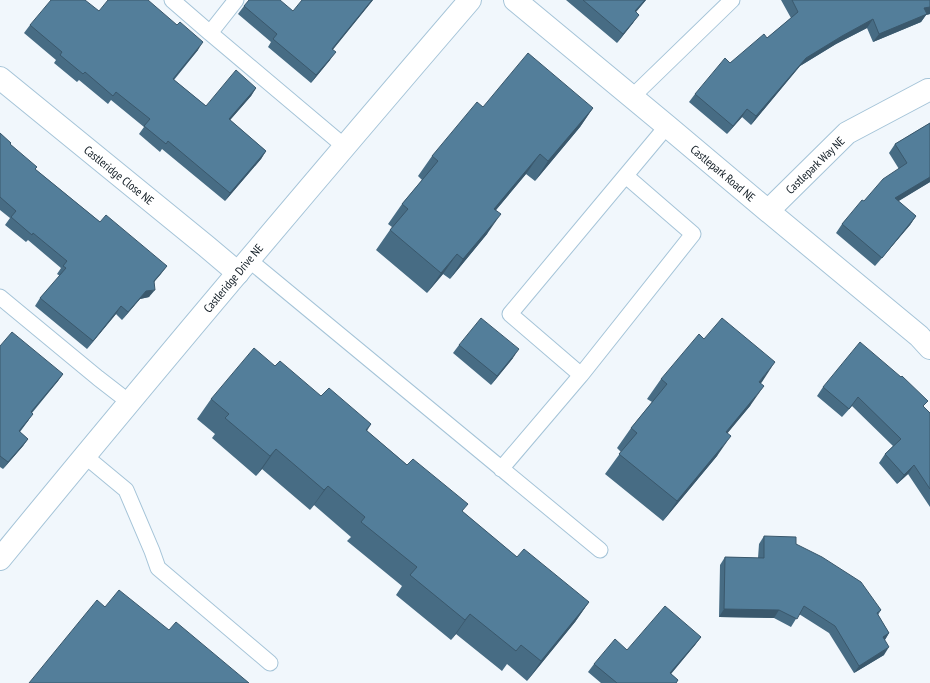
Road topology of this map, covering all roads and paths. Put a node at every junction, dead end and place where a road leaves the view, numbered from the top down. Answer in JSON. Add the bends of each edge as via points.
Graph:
{"nodes":[{"id":1,"x":172,"y":0,"type":"edge"},
{"id":2,"x":236,"y":0,"type":"edge"},
{"id":3,"x":470,"y":0,"type":"edge"},
{"id":4,"x":515,"y":0,"type":"edge"},
{"id":5,"x":732,"y":0,"type":"edge"},
{"id":6,"x":210,"y":33,"type":"junction"},
{"id":7,"x":0,"y":78,"type":"edge"},
{"id":8,"x":930,"y":90,"type":"edge"},
{"id":9,"x":632,"y":97,"type":"junction"},
{"id":10,"x":667,"y":126,"type":"junction"},
{"id":11,"x":344,"y":146,"type":"junction"},
{"id":12,"x":626,"y":176,"type":"junction"},
{"id":13,"x":768,"y":211,"type":"junction"},
{"id":14,"x":244,"y":266,"type":"junction"},
{"id":15,"x":0,"y":297,"type":"edge"},
{"id":16,"x":930,"y":348,"type":"edge"},
{"id":17,"x":581,"y":375,"type":"junction"},
{"id":18,"x":129,"y":402,"type":"junction"},
{"id":19,"x":85,"y":456,"type":"junction"},
{"id":20,"x":501,"y":469,"type":"junction"},
{"id":21,"x":3,"y":549,"type":"edge"},
{"id":22,"x":600,"y":550,"type":"dead end"},
{"id":23,"x":270,"y":663,"type":"dead end"}],
"edges":[{"from":1,"to":6,"type":"lane"},
{"from":2,"to":6,"type":"lane"},
{"from":3,"to":11,"type":"street","name":"Castleridge Drive NE"},
{"from":4,"to":9,"type":"street","name":"Castlepark Road NE"},
{"from":5,"to":9,"type":"lane"},
{"from":6,"to":11,"type":"lane"},
{"from":7,"to":14,"type":"street","name":"Castleridge Close NE","via":[[206,246]]},
{"from":8,"to":13,"type":"street","name":"Castlepark Way NE","via":[[847,133]]},
{"from":9,"to":10,"type":"street","name":"Castlepark Road NE"},
{"from":10,"to":12,"type":"lane"},
{"from":10,"to":13,"type":"street","name":"Castlepark Road NE"},
{"from":11,"to":14,"type":"street","name":"Castleridge Drive NE"},
{"from":12,"to":17,"type":"lane","via":[[693,234]]},
{"from":12,"to":17,"type":"lane","via":[[510,314]]},
{"from":13,"to":16,"type":"street","name":"Castlepark Road NE","via":[[919,336]]},
{"from":14,"to":18,"type":"street","name":"Castleridge Drive NE"},
{"from":14,"to":20,"type":"lane"},
{"from":15,"to":18,"type":"lane"},
{"from":17,"to":20,"type":"lane"},
{"from":18,"to":19,"type":"street","name":"Castleridge Drive NE"},
{"from":19,"to":21,"type":"street","name":"Castleridge Drive NE"},
{"from":19,"to":23,"type":"lane","via":[[126,490],[158,568]]},
{"from":20,"to":22,"type":"lane"}]}
